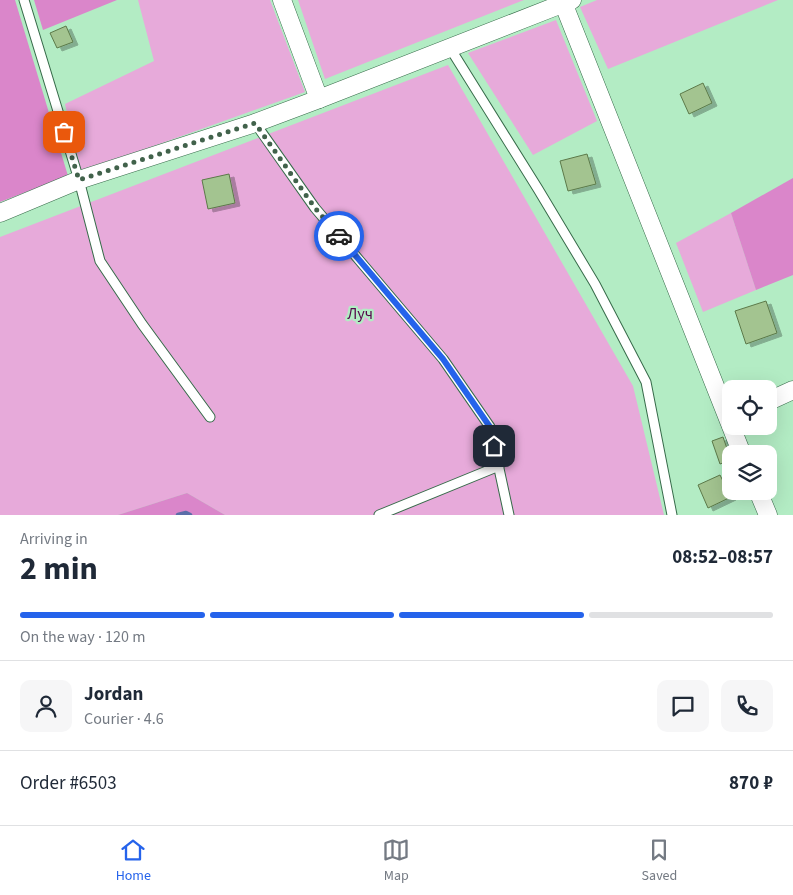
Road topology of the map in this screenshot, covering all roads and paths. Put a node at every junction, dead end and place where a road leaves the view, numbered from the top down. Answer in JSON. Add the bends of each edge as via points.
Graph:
{"nodes":[{"id":1,"x":24,"y":0,"type":"edge"},
{"id":2,"x":282,"y":0,"type":"edge"},
{"id":3,"x":566,"y":1,"type":"edge"},
{"id":4,"x":450,"y":48,"type":"junction"},
{"id":5,"x":319,"y":99,"type":"junction"},
{"id":6,"x":255,"y":123,"type":"junction"},
{"id":7,"x":79,"y":180,"type":"junction"},
{"id":8,"x":0,"y":213,"type":"edge"},
{"id":9,"x":793,"y":390,"type":"edge"},
{"id":10,"x":777,"y":397,"type":"edge"},
{"id":11,"x":722,"y":400,"type":"edge"},
{"id":12,"x":210,"y":416,"type":"dead end"},
{"id":13,"x":499,"y":466,"type":"junction"},
{"id":14,"x":762,"y":500,"type":"edge"},
{"id":15,"x":379,"y":515,"type":"edge"},
{"id":16,"x":509,"y":515,"type":"edge"},
{"id":17,"x":672,"y":515,"type":"edge"},
{"id":18,"x":768,"y":515,"type":"edge"}],
"edges":[{"from":1,"to":7,"type":"lane"},
{"from":2,"to":5,"type":"street"},
{"from":3,"to":4,"type":"street"},
{"from":3,"to":11,"type":"street"},
{"from":4,"to":5,"type":"street"},
{"from":4,"to":17,"type":"lane","via":[[595,284],[646,382]]},
{"from":5,"to":6,"type":"street"},
{"from":6,"to":7,"type":"street"},
{"from":6,"to":13,"type":"lane","via":[[315,208],[443,359],[490,427]]},
{"from":7,"to":8,"type":"street"},
{"from":7,"to":12,"type":"lane","via":[[100,261]]},
{"from":9,"to":10,"type":"street"},
{"from":13,"to":15,"type":"lane"},
{"from":13,"to":16,"type":"lane"},
{"from":14,"to":18,"type":"street"}]}
